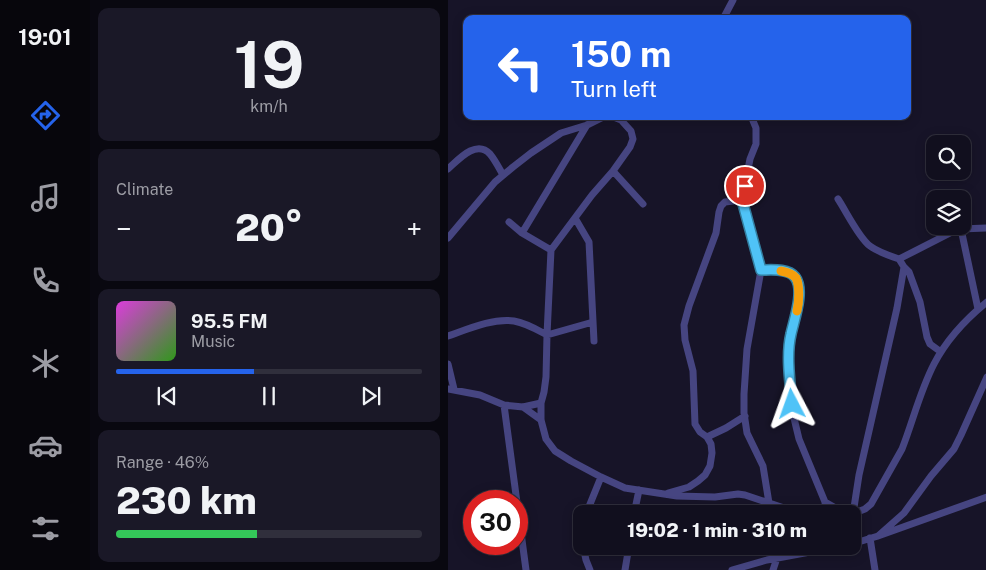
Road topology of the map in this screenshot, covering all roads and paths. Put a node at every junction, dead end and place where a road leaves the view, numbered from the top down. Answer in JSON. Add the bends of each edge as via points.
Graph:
{"nodes":[{"id":1,"x":733,"y":0,"type":"edge"},
{"id":2,"x":725,"y":15,"type":"edge"},
{"id":3,"x":597,"y":120,"type":"edge"},
{"id":4,"x":621,"y":120,"type":"edge"},
{"id":5,"x":752,"y":120,"type":"edge"},
{"id":6,"x":587,"y":125,"type":"junction"},
{"id":7,"x":448,"y":169,"type":"edge"},
{"id":8,"x":613,"y":171,"type":"junction"},
{"id":9,"x":503,"y":175,"type":"junction"},
{"id":10,"x":838,"y":199,"type":"dead end"},
{"id":11,"x":742,"y":200,"type":"junction"},
{"id":12,"x":643,"y":204,"type":"dead end"},
{"id":13,"x":575,"y":218,"type":"junction"},
{"id":14,"x":509,"y":222,"type":"dead end"},
{"id":15,"x":986,"y":228,"type":"edge"},
{"id":16,"x":971,"y":229,"type":"edge"},
{"id":17,"x":522,"y":233,"type":"junction"},
{"id":18,"x":946,"y":235,"type":"edge"},
{"id":19,"x":962,"y":235,"type":"edge"},
{"id":20,"x":448,"y":238,"type":"edge"},
{"id":21,"x":551,"y":250,"type":"junction"},
{"id":22,"x":900,"y":259,"type":"junction"},
{"id":23,"x":904,"y":267,"type":"junction"},
{"id":24,"x":761,"y":270,"type":"junction"},
{"id":25,"x":986,"y":302,"type":"edge"},
{"id":26,"x":978,"y":309,"type":"junction"},
{"id":27,"x":592,"y":322,"type":"junction"},
{"id":28,"x":547,"y":335,"type":"junction"},
{"id":29,"x":448,"y":336,"type":"edge"},
{"id":30,"x":594,"y":341,"type":"dead end"},
{"id":31,"x":941,"y":352,"type":"junction"},
{"id":32,"x":448,"y":364,"type":"edge"},
{"id":33,"x":986,"y":377,"type":"edge"},
{"id":34,"x":451,"y":389,"type":"edge"},
{"id":35,"x":541,"y":403,"type":"junction"},
{"id":36,"x":504,"y":405,"type":"junction"},
{"id":37,"x":522,"y":407,"type":"junction"},
{"id":38,"x":744,"y":416,"type":"junction"},
{"id":39,"x":541,"y":420,"type":"junction"},
{"id":40,"x":707,"y":437,"type":"junction"},
{"id":41,"x":600,"y":477,"type":"junction"},
{"id":42,"x":638,"y":490,"type":"junction"},
{"id":43,"x":665,"y":494,"type":"junction"},
{"id":44,"x":986,"y":497,"type":"edge"},
{"id":45,"x":826,"y":502,"type":"joint"},
{"id":46,"x":768,"y":503,"type":"junction"},
{"id":47,"x":589,"y":505,"type":"edge"},
{"id":48,"x":636,"y":505,"type":"edge"},
{"id":49,"x":774,"y":505,"type":"edge"},
{"id":50,"x":832,"y":505,"type":"edge"},
{"id":51,"x":852,"y":505,"type":"edge"},
{"id":52,"x":861,"y":510,"type":"edge"},
{"id":53,"x":878,"y":536,"type":"junction"},
{"id":54,"x":870,"y":538,"type":"junction"},
{"id":55,"x":861,"y":541,"type":"edge"},
{"id":56,"x":585,"y":555,"type":"edge"},
{"id":57,"x":628,"y":555,"type":"edge"},
{"id":58,"x":796,"y":555,"type":"edge"},
{"id":59,"x":777,"y":558,"type":"junction"},
{"id":60,"x":526,"y":570,"type":"edge"},
{"id":61,"x":590,"y":570,"type":"edge"},
{"id":62,"x":625,"y":570,"type":"edge"},
{"id":63,"x":732,"y":570,"type":"edge"},
{"id":64,"x":773,"y":570,"type":"edge"},
{"id":65,"x":875,"y":570,"type":"edge"}],
"edges":[{"from":1,"to":2,"type":"street"},
{"from":3,"to":6,"type":"street"},
{"from":4,"to":8,"type":"street","via":[[633,138]]},
{"from":5,"to":11,"type":"street","via":[[756,128],[756,144]]},
{"from":6,"to":9,"type":"street","via":[[561,133]]},
{"from":6,"to":17,"type":"street"},
{"from":7,"to":9,"type":"street","via":[[473,149],[482,149],[489,153]]},
{"from":8,"to":12,"type":"street"},
{"from":8,"to":13,"type":"street"},
{"from":9,"to":20,"type":"street"},
{"from":10,"to":22,"type":"street","via":[[869,246]]},
{"from":11,"to":24,"type":"street"},
{"from":11,"to":40,"type":"street","via":[[725,202],[721,206],[716,233],[684,325],[693,371],[694,424]]},
{"from":13,"to":21,"type":"street"},
{"from":13,"to":27,"type":"street","via":[[589,242]]},
{"from":14,"to":17,"type":"street"},
{"from":15,"to":16,"type":"street"},
{"from":17,"to":21,"type":"street"},
{"from":18,"to":22,"type":"street"},
{"from":19,"to":26,"type":"street"},
{"from":21,"to":28,"type":"street"},
{"from":22,"to":23,"type":"street"},
{"from":23,"to":31,"type":"street","via":[[920,302],[930,344]]},
{"from":23,"to":51,"type":"street"},
{"from":24,"to":38,"type":"street","via":[[746,356]]},
{"from":24,"to":45,"type":"street","via":[[791,274],[798,285],[799,303],[789,346],[793,414],[799,439]]},
{"from":25,"to":26,"type":"street"},
{"from":26,"to":31,"type":"street"},
{"from":27,"to":28,"type":"street"},
{"from":27,"to":30,"type":"street"},
{"from":28,"to":29,"type":"street","via":[[505,320]]},
{"from":28,"to":35,"type":"street","via":[[546,377]]},
{"from":31,"to":52,"type":"street","via":[[927,380],[902,449],[870,504]]},
{"from":32,"to":34,"type":"street"},
{"from":33,"to":53,"type":"street","via":[[954,449],[904,513]]},
{"from":34,"to":36,"type":"street","via":[[480,395]]},
{"from":35,"to":37,"type":"street"},
{"from":35,"to":39,"type":"street"},
{"from":36,"to":37,"type":"street"},
{"from":36,"to":60,"type":"street"},
{"from":37,"to":39,"type":"street"},
{"from":38,"to":40,"type":"street"},
{"from":38,"to":46,"type":"street","via":[[747,433],[763,466]]},
{"from":39,"to":41,"type":"street","via":[[546,439],[555,450]]},
{"from":40,"to":43,"type":"street","via":[[712,453],[705,475],[689,487]]},
{"from":41,"to":42,"type":"street"},
{"from":41,"to":47,"type":"street"},
{"from":42,"to":43,"type":"street"},
{"from":42,"to":48,"type":"street"},
{"from":43,"to":46,"type":"street","via":[[738,494]]},
{"from":44,"to":53,"type":"street"},
{"from":45,"to":50,"type":"street"},
{"from":46,"to":49,"type":"street"},
{"from":53,"to":54,"type":"street"},
{"from":54,"to":55,"type":"street"},
{"from":54,"to":65,"type":"street"},
{"from":56,"to":61,"type":"street"},
{"from":57,"to":62,"type":"street"},
{"from":58,"to":59,"type":"street"},
{"from":59,"to":63,"type":"street"},
{"from":59,"to":64,"type":"street"}]}
